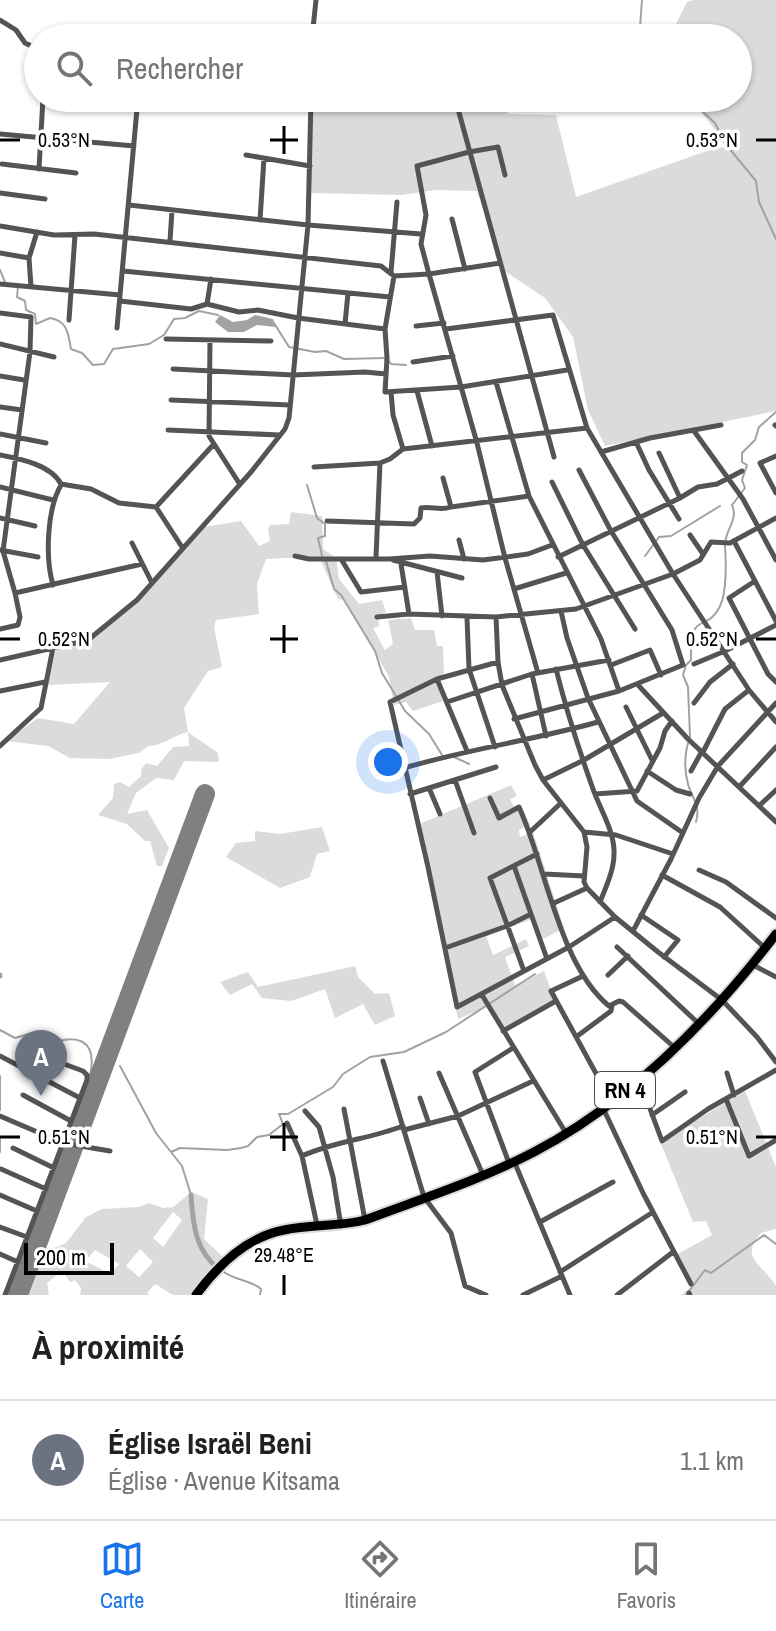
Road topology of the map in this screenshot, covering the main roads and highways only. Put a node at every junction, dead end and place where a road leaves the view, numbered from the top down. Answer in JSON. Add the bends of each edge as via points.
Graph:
{"nodes":[{"id":1,"x":776,"y":934,"type":"edge"},
{"id":2,"x":196,"y":1295,"type":"edge"}],
"edges":[{"from":1,"to":2,"type":"highway","number":"RN 4","via":[[699,1024],[566,1133],[483,1175],[365,1220],[264,1236],[242,1247]]}]}
